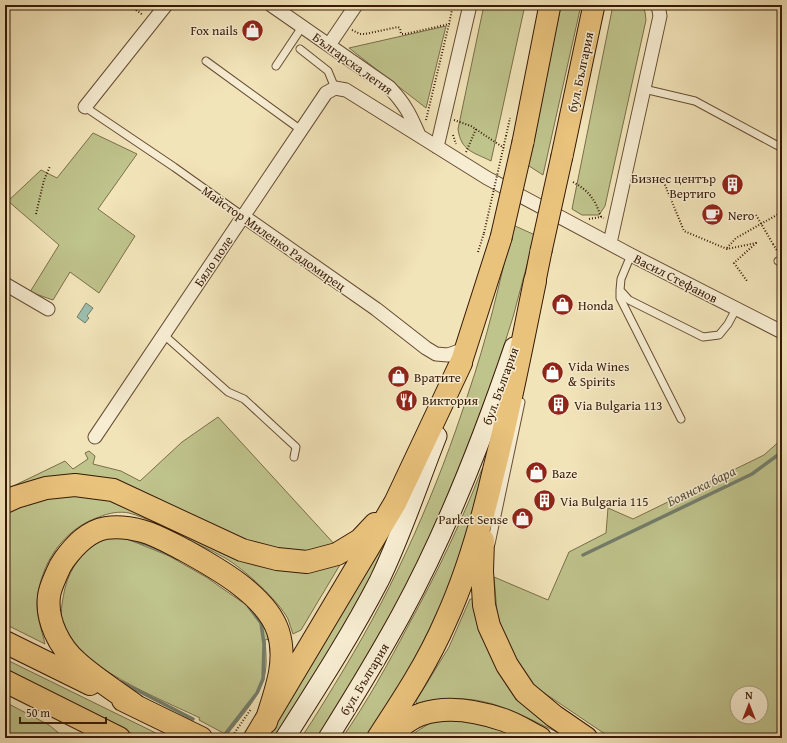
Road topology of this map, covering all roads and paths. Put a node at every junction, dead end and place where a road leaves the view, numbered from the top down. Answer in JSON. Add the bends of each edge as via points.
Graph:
{"nodes":[{"id":1,"x":166,"y":5,"type":"edge"},
{"id":2,"x":271,"y":5,"type":"edge"},
{"id":3,"x":356,"y":5,"type":"edge"},
{"id":4,"x":453,"y":5,"type":"edge"},
{"id":5,"x":470,"y":5,"type":"edge"},
{"id":6,"x":550,"y":5,"type":"edge"},
{"id":7,"x":594,"y":5,"type":"edge"},
{"id":8,"x":658,"y":5,"type":"edge"},
{"id":9,"x":136,"y":10,"type":"dead end"},
{"id":10,"x":141,"y":14,"type":"dead end"},
{"id":11,"x":343,"y":24,"type":"junction"},
{"id":12,"x":448,"y":24,"type":"junction"},
{"id":13,"x":302,"y":27,"type":"junction"},
{"id":14,"x":329,"y":45,"type":"junction"},
{"id":15,"x":300,"y":49,"type":"dead end"},
{"id":16,"x":206,"y":61,"type":"dead end"},
{"id":17,"x":276,"y":66,"type":"dead end"},
{"id":18,"x":335,"y":88,"type":"junction"},
{"id":19,"x":644,"y":89,"type":"junction"},
{"id":20,"x":85,"y":107,"type":"joint"},
{"id":21,"x":452,"y":127,"type":"dead end"},
{"id":22,"x":301,"y":130,"type":"junction"},
{"id":23,"x":422,"y":130,"type":"junction"},
{"id":24,"x":476,"y":130,"type":"junction"},
{"id":25,"x":453,"y":132,"type":"dead end"},
{"id":26,"x":511,"y":142,"type":"junction"},
{"id":27,"x":437,"y":147,"type":"junction"},
{"id":28,"x":782,"y":148,"type":"edge"},
{"id":29,"x":460,"y":149,"type":"dead end"},
{"id":30,"x":468,"y":156,"type":"dead end"},
{"id":31,"x":50,"y":166,"type":"dead end"},
{"id":32,"x":644,"y":180,"type":"dead end"},
{"id":33,"x":573,"y":182,"type":"dead end"},
{"id":34,"x":782,"y":212,"type":"edge"},
{"id":35,"x":36,"y":214,"type":"dead end"},
{"id":36,"x":756,"y":215,"type":"dead end"},
{"id":37,"x":243,"y":216,"type":"junction"},
{"id":38,"x":601,"y":217,"type":"junction"},
{"id":39,"x":588,"y":219,"type":"dead end"},
{"id":40,"x":570,"y":222,"type":"joint"},
{"id":41,"x":615,"y":222,"type":"junction"},
{"id":42,"x":492,"y":236,"type":"junction"},
{"id":43,"x":610,"y":243,"type":"junction"},
{"id":44,"x":773,"y":244,"type":"dead end"},
{"id":45,"x":726,"y":249,"type":"junction"},
{"id":46,"x":631,"y":255,"type":"junction"},
{"id":47,"x":539,"y":270,"type":"junction"},
{"id":48,"x":747,"y":282,"type":"dead end"},
{"id":49,"x":5,"y":284,"type":"edge"},
{"id":50,"x":620,"y":290,"type":"junction"},
{"id":51,"x":48,"y":308,"type":"dead end"},
{"id":52,"x":736,"y":309,"type":"junction"},
{"id":53,"x":782,"y":332,"type":"edge"},
{"id":54,"x":164,"y":335,"type":"junction"},
{"id":55,"x":463,"y":356,"type":"junction"},
{"id":56,"x":523,"y":394,"type":"dead end"},
{"id":57,"x":681,"y":419,"type":"dead end"},
{"id":58,"x":95,"y":437,"type":"dead end"},
{"id":59,"x":294,"y":457,"type":"dead end"},
{"id":60,"x":5,"y":502,"type":"edge"},
{"id":61,"x":395,"y":503,"type":"junction"},
{"id":62,"x":484,"y":510,"type":"junction"},
{"id":63,"x":483,"y":582,"type":"junction"},
{"id":64,"x":5,"y":642,"type":"edge"},
{"id":65,"x":5,"y":681,"type":"edge"},
{"id":66,"x":136,"y":706,"type":"junction"},
{"id":67,"x":260,"y":730,"type":"edge"},
{"id":68,"x":199,"y":737,"type":"edge"},
{"id":69,"x":119,"y":738,"type":"edge"},
{"id":70,"x":286,"y":738,"type":"edge"},
{"id":71,"x":328,"y":738,"type":"edge"},
{"id":72,"x":378,"y":738,"type":"edge"},
{"id":73,"x":387,"y":738,"type":"edge"},
{"id":74,"x":540,"y":738,"type":"edge"},
{"id":75,"x":586,"y":738,"type":"edge"}],
"edges":[{"from":1,"to":20,"type":"street"},
{"from":2,"to":13,"type":"street","name":"Българска легия"},
{"from":3,"to":11,"type":"street"},
{"from":4,"to":12,"type":"path"},
{"from":5,"to":27,"type":"street"},
{"from":6,"to":26,"type":"main road"},
{"from":7,"to":47,"type":"main road","name":"бул. България","bridge":true},
{"from":8,"to":19,"type":"street","via":[[660,16]]},
{"from":9,"to":10,"type":"path"},
{"from":11,"to":12,"type":"path","via":[[360,34],[398,27],[401,34],[405,34]]},
{"from":11,"to":14,"type":"street"},
{"from":12,"to":23,"type":"path"},
{"from":13,"to":14,"type":"street","name":"Българска легия"},
{"from":13,"to":17,"type":"lane"},
{"from":14,"to":23,"type":"street","name":"Българска легия","via":[[389,87]]},
{"from":15,"to":18,"type":"lane","via":[[328,70]]},
{"from":16,"to":22,"type":"lane"},
{"from":18,"to":22,"type":"street","name":"Бяло поле","via":[[326,93]]},
{"from":18,"to":23,"type":"street","name":"Българска легия","via":[[346,90]]},
{"from":19,"to":28,"type":"lane","via":[[695,101]]},
{"from":19,"to":41,"type":"street"},
{"from":20,"to":37,"type":"lane","name":"Майстор Миленко Радомирец"},
{"from":21,"to":24,"type":"path","via":[[453,119]]},
{"from":22,"to":37,"type":"street","name":"Бяло поле"},
{"from":23,"to":27,"type":"street","name":"Българска легия"},
{"from":24,"to":26,"type":"path"},
{"from":24,"to":30,"type":"path","via":[[464,153]]},
{"from":25,"to":29,"type":"path"},
{"from":26,"to":42,"type":"main road","bridge":true},
{"from":26,"to":42,"type":"path","bridge":true},
{"from":27,"to":40,"type":"street","name":"Българска легия","via":[[493,174]]},
{"from":31,"to":35,"type":"path"},
{"from":32,"to":45,"type":"path","via":[[663,180],[684,231]]},
{"from":33,"to":38,"type":"path","via":[[589,193]]},
{"from":34,"to":45,"type":"path","via":[[736,238]]},
{"from":36,"to":44,"type":"path","bridge":true},
{"from":37,"to":54,"type":"street","name":"Бяло поле"},
{"from":37,"to":55,"type":"street","name":"Майстор Миленко Радомирец","via":[[376,309],[426,348],[436,354]]},
{"from":38,"to":39,"type":"path"},
{"from":38,"to":41,"type":"path"},
{"from":40,"to":43,"type":"street","name":"Васил Стефанов"},
{"from":41,"to":43,"type":"street"},
{"from":42,"to":55,"type":"main road"},
{"from":43,"to":46,"type":"street","name":"Васил Стефанов"},
{"from":45,"to":48,"type":"path","via":[[756,243],[734,263]]},
{"from":46,"to":50,"type":"lane","via":[[621,279]]},
{"from":46,"to":52,"type":"street","name":"Васил Стефанов"},
{"from":47,"to":62,"type":"highway","via":[[511,404]]},
{"from":47,"to":71,"type":"main road","name":"бул. България","via":[[507,368],[438,542],[365,680]]},
{"from":49,"to":51,"type":"street"},
{"from":50,"to":52,"type":"lane","via":[[629,300],[703,337],[719,335]]},
{"from":50,"to":57,"type":"lane","via":[[620,298]]},
{"from":52,"to":53,"type":"street","name":"Васил Стефанов"},
{"from":54,"to":58,"type":"street","name":"Бяло поле"},
{"from":54,"to":59,"type":"lane","via":[[228,392],[244,399],[296,447]]},
{"from":55,"to":61,"type":"highway"},
{"from":55,"to":70,"type":"main road","via":[[437,436],[379,579],[335,660]]},
{"from":56,"to":63,"type":"lane"},
{"from":60,"to":61,"type":"highway","via":[[46,488],[75,485],[113,490],[242,550],[277,559],[307,562],[337,554],[360,540]]},
{"from":61,"to":67,"type":"highway"},
{"from":62,"to":63,"type":"highway"},
{"from":62,"to":72,"type":"highway","via":[[464,577],[446,621],[432,650]]},
{"from":63,"to":75,"type":"highway","via":[[484,605],[489,626],[507,665],[525,692]]},
{"from":64,"to":66,"type":"highway"},
{"from":65,"to":69,"type":"highway"},
{"from":66,"to":67,"type":"highway","via":[[77,662],[59,641],[49,610],[52,583],[61,564],[76,544],[105,528],[128,528],[160,538],[229,577],[265,607],[278,631],[282,658],[281,672]]},
{"from":66,"to":68,"type":"highway"},
{"from":73,"to":74,"type":"highway","via":[[414,718],[442,710],[463,710],[505,720]]}]}
